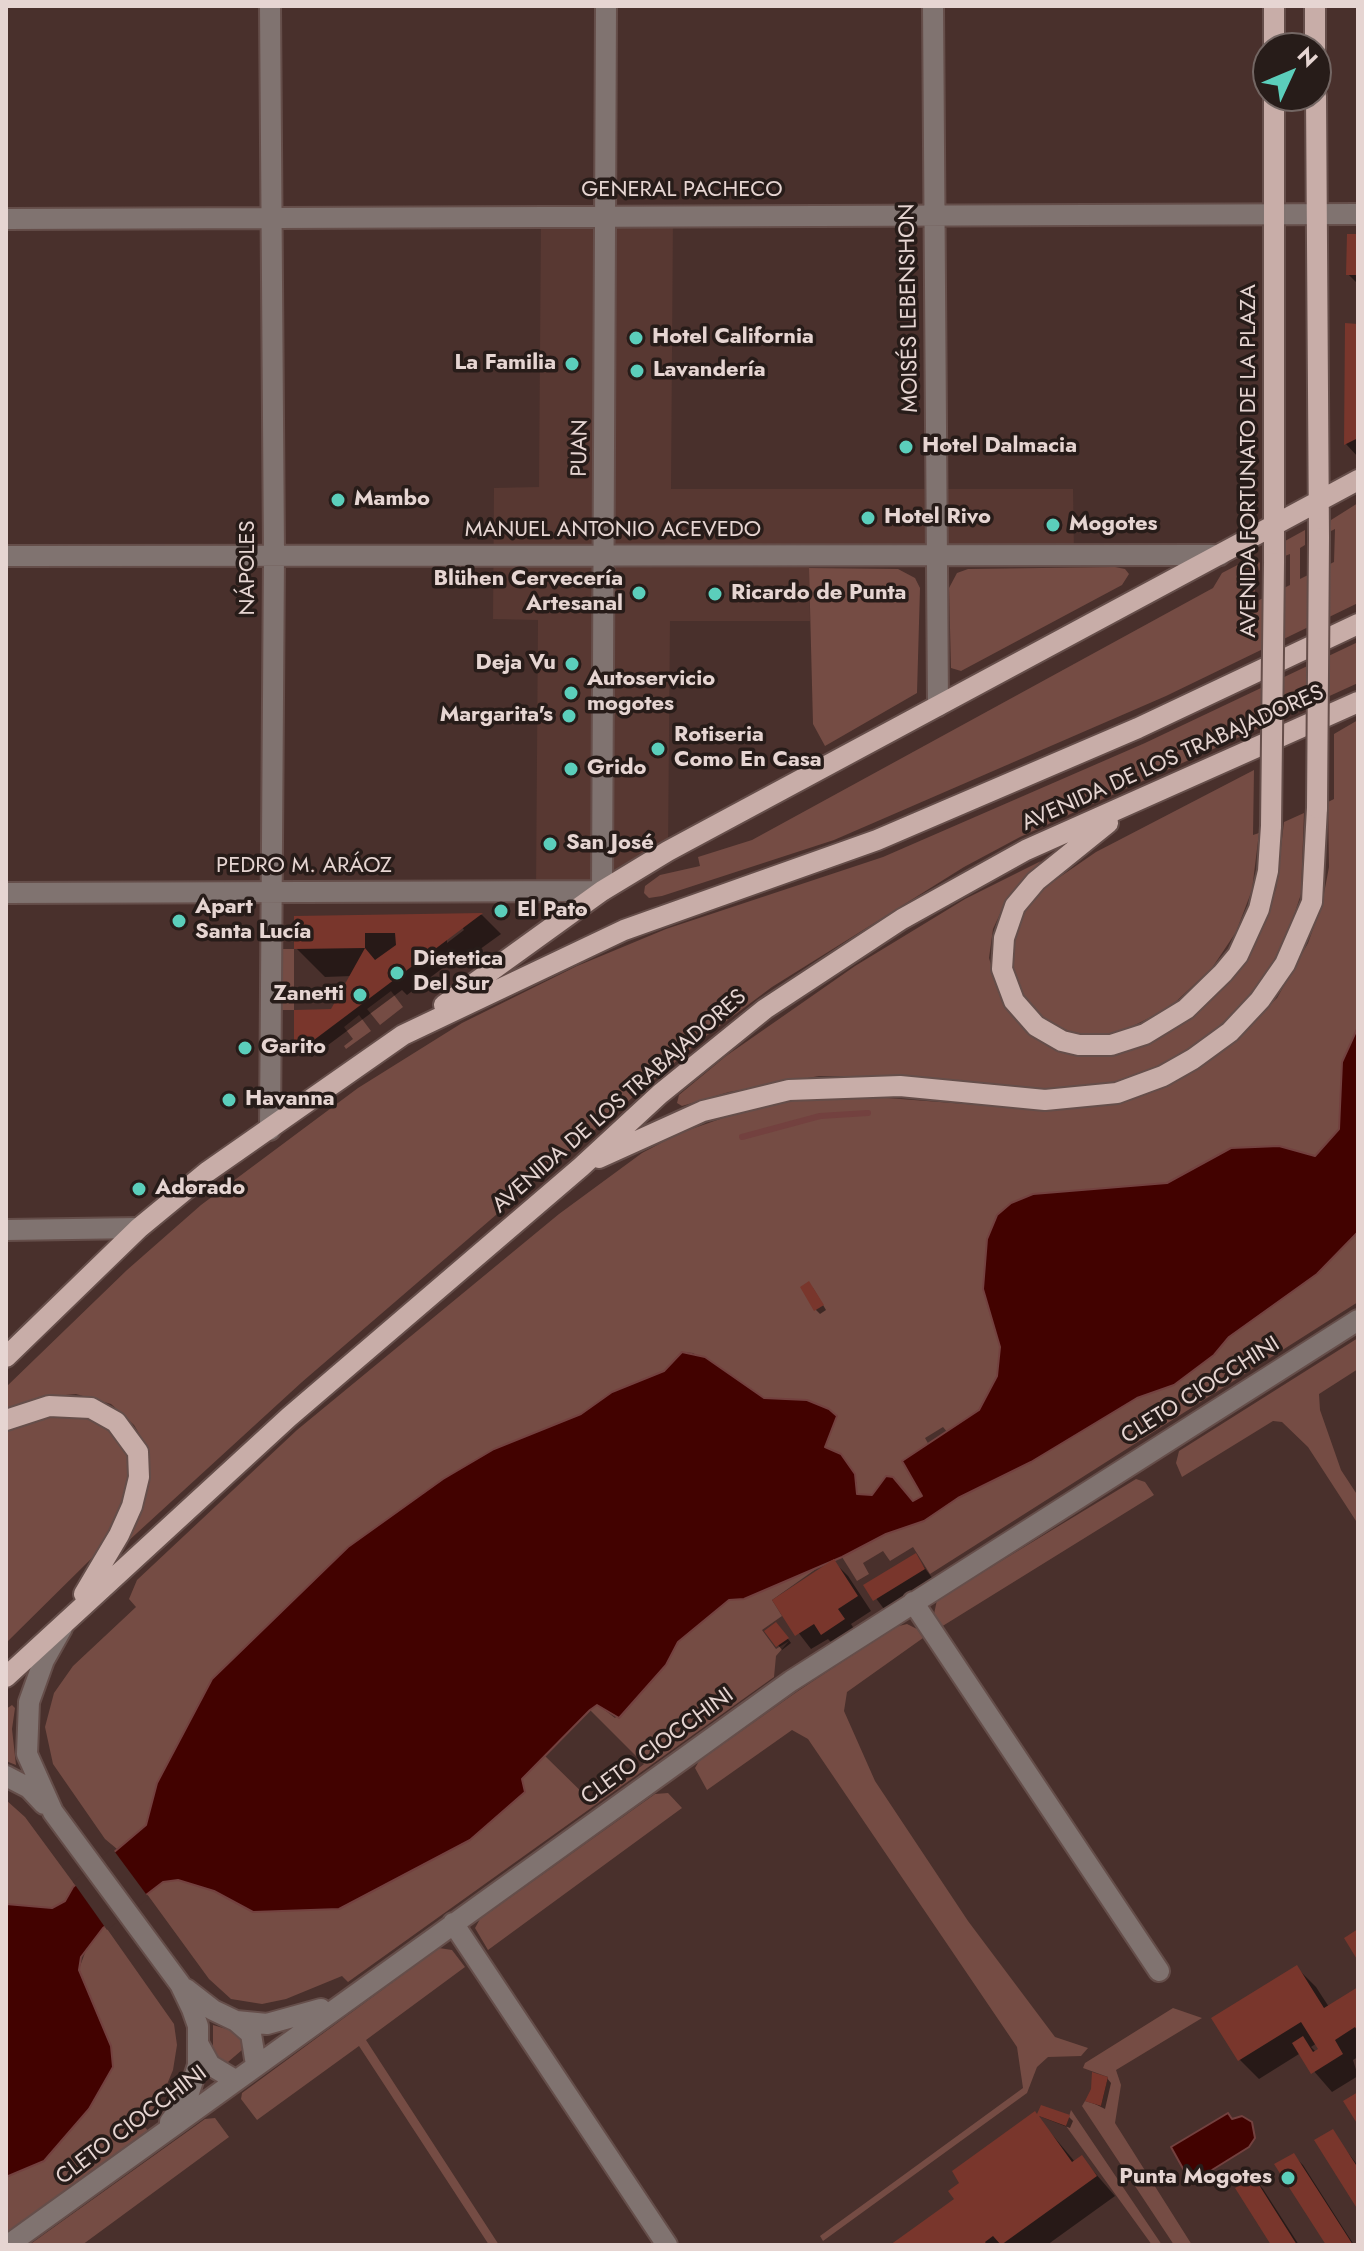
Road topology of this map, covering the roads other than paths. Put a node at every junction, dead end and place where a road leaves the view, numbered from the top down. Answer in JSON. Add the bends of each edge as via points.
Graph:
{"nodes":[{"id":1,"x":270,"y":6,"type":"edge"},
{"id":2,"x":606,"y":6,"type":"edge"},
{"id":3,"x":933,"y":6,"type":"edge"},
{"id":4,"x":1274,"y":6,"type":"edge"},
{"id":5,"x":1315,"y":6,"type":"edge"},
{"id":6,"x":1274,"y":32,"type":"edge"},
{"id":7,"x":1315,"y":32,"type":"edge"},
{"id":8,"x":1274,"y":112,"type":"edge"},
{"id":9,"x":1316,"y":112,"type":"edge"},
{"id":10,"x":1274,"y":212,"type":"junction"},
{"id":11,"x":1317,"y":213,"type":"junction"},
{"id":12,"x":933,"y":214,"type":"junction"},
{"id":13,"x":1358,"y":214,"type":"edge"},
{"id":14,"x":608,"y":216,"type":"junction"},
{"id":15,"x":270,"y":217,"type":"junction"},
{"id":16,"x":6,"y":219,"type":"edge"},
{"id":17,"x":1358,"y":480,"type":"edge"},
{"id":18,"x":1319,"y":501,"type":"junction"},
{"id":19,"x":1274,"y":525,"type":"junction"},
{"id":20,"x":274,"y":555,"type":"junction"},
{"id":21,"x":604,"y":555,"type":"junction"},
{"id":22,"x":937,"y":555,"type":"junction"},
{"id":23,"x":1220,"y":555,"type":"junction"},
{"id":24,"x":6,"y":556,"type":"edge"},
{"id":25,"x":1358,"y":624,"type":"edge"},
{"id":26,"x":1358,"y":702,"type":"edge"},
{"id":27,"x":938,"y":706,"type":"junction"},
{"id":28,"x":1127,"y":808,"type":"junction"},
{"id":29,"x":271,"y":890,"type":"junction"},
{"id":30,"x":602,"y":891,"type":"junction"},
{"id":31,"x":6,"y":893,"type":"edge"},
{"id":32,"x":403,"y":1035,"type":"junction"},
{"id":33,"x":270,"y":1130,"type":"junction"},
{"id":34,"x":581,"y":1167,"type":"junction"},
{"id":35,"x":139,"y":1228,"type":"junction"},
{"id":36,"x":6,"y":1230,"type":"edge"},
{"id":37,"x":1358,"y":1320,"type":"edge"},
{"id":38,"x":6,"y":1357,"type":"edge"},
{"id":39,"x":6,"y":1420,"type":"edge"},
{"id":40,"x":913,"y":1602,"type":"junction"},
{"id":41,"x":66,"y":1621,"type":"junction"},
{"id":42,"x":6,"y":1677,"type":"edge"},
{"id":43,"x":6,"y":1776,"type":"edge"},
{"id":44,"x":53,"y":1812,"type":"junction"},
{"id":45,"x":453,"y":1923,"type":"junction"},
{"id":46,"x":1159,"y":1971,"type":"dead end"},
{"id":47,"x":180,"y":1984,"type":"junction"},
{"id":48,"x":344,"y":2001,"type":"junction"},
{"id":49,"x":236,"y":2021,"type":"junction"},
{"id":50,"x":199,"y":2045,"type":"junction"},
{"id":51,"x":256,"y":2065,"type":"junction"},
{"id":52,"x":235,"y":2080,"type":"junction"},
{"id":53,"x":148,"y":2145,"type":"junction"},
{"id":54,"x":8,"y":2245,"type":"edge"},
{"id":55,"x":667,"y":2245,"type":"edge"}],
"edges":[{"from":1,"to":15,"type":"street","name":"NÁPOLES"},
{"from":2,"to":14,"type":"street","name":"PUAN"},
{"from":3,"to":12,"type":"street","name":"MOISÉS LEBENSHON"},
{"from":4,"to":6,"type":"main road"},
{"from":5,"to":7,"type":"main road"},
{"from":8,"to":10,"type":"main road","name":"AVENIDA FORTUNATO DE LA PLAZA"},
{"from":9,"to":11,"type":"main road"},
{"from":10,"to":11,"type":"street","name":"GENERAL PACHECO"},
{"from":10,"to":12,"type":"street","name":"GENERAL PACHECO"},
{"from":10,"to":19,"type":"main road","name":"AVENIDA FORTUNATO DE LA PLAZA"},
{"from":11,"to":13,"type":"street","name":"GENERAL PACHECO"},
{"from":11,"to":18,"type":"main road"},
{"from":12,"to":14,"type":"street","name":"GENERAL PACHECO"},
{"from":12,"to":22,"type":"street","name":"MOISÉS LEBENSHON"},
{"from":14,"to":15,"type":"street","name":"GENERAL PACHECO"},
{"from":14,"to":21,"type":"street","name":"PUAN"},
{"from":15,"to":16,"type":"street","name":"GENERAL PACHECO"},
{"from":15,"to":20,"type":"street","name":"NÁPOLES"},
{"from":17,"to":18,"type":"main road","name":"AVENIDA DE LOS TRABAJADORES"},
{"from":18,"to":19,"type":"main road","name":"AVENIDA DE LOS TRABAJADORES"},
{"from":18,"to":34,"type":"main road","bridge":true,"via":[[1312,902],[1285,964],[1230,1032],[1163,1076],[1117,1093],[1045,1100],[900,1086],[789,1090],[703,1111]]},
{"from":19,"to":23,"type":"main road","name":"AVENIDA DE LOS TRABAJADORES"},
{"from":19,"to":28,"type":"main road","name":"AVENIDA FORTUNATO DE LA PLAZA","bridge":true,"via":[[1271,826],[1259,909],[1238,955],[1186,1009],[1145,1034],[1111,1045],[1062,1041],[1036,1026],[1014,1001],[1002,969],[1004,938],[1015,906],[1036,881]]},
{"from":20,"to":21,"type":"street","name":"MANUEL ANTONIO ACEVEDO"},
{"from":20,"to":24,"type":"street","name":"MANUEL ANTONIO ACEVEDO"},
{"from":20,"to":29,"type":"street","name":"NÁPOLES"},
{"from":21,"to":22,"type":"street","name":"MANUEL ANTONIO ACEVEDO"},
{"from":21,"to":30,"type":"street","name":"PUAN"},
{"from":22,"to":23,"type":"street","name":"MANUEL ANTONIO ACEVEDO"},
{"from":22,"to":27,"type":"street","name":"MOISÉS LEBENSHON"},
{"from":23,"to":27,"type":"main road","name":"AVENIDA DE LOS TRABAJADORES"},
{"from":25,"to":32,"type":"main road","name":"AVENIDA DE LOS TRABAJADORES","via":[[1138,728],[904,829],[624,930]]},
{"from":26,"to":28,"type":"main road","name":"AVENIDA DE LOS TRABAJADORES"},
{"from":27,"to":30,"type":"main road","name":"AVENIDA DE LOS TRABAJADORES"},
{"from":28,"to":34,"type":"main road","name":"AVENIDA DE LOS TRABAJADORES","via":[[1026,850],[826,966],[713,1049]]},
{"from":29,"to":30,"type":"street","name":"PEDRO M. ARÁOZ"},
{"from":29,"to":31,"type":"street","name":"PEDRO M. ARÁOZ"},
{"from":29,"to":33,"type":"street","name":"NÁPOLES"},
{"from":30,"to":32,"type":"main road","name":"AVENIDA DE LOS TRABAJADORES"},
{"from":32,"to":33,"type":"main road","name":"AVENIDA DE LOS TRABAJADORES"},
{"from":33,"to":35,"type":"main road","name":"AVENIDA DE LOS TRABAJADORES","via":[[207,1172]]},
{"from":34,"to":41,"type":"main road","name":"AVENIDA DE LOS TRABAJADORES","via":[[289,1417]]},
{"from":35,"to":36,"type":"street"},
{"from":35,"to":38,"type":"main road","name":"AVENIDA DE LOS TRABAJADORES"},
{"from":37,"to":40,"type":"street","name":"CLETO CIOCCHINI"},
{"from":39,"to":41,"type":"main road","via":[[49,1406],[91,1408],[116,1422],[138,1452],[132,1506],[100,1570]]},
{"from":40,"to":45,"type":"street","name":"CLETO CIOCCHINI","via":[[791,1681]]},
{"from":40,"to":46,"type":"street"},
{"from":41,"to":42,"type":"main road","name":"AVENIDA DE LOS TRABAJADORES"},
{"from":41,"to":44,"type":"street","via":[[36,1682],[27,1719],[27,1754]]},
{"from":43,"to":44,"type":"street","via":[[29,1788]]},
{"from":44,"to":47,"type":"street"},
{"from":45,"to":48,"type":"street","name":"CLETO CIOCCHINI"},
{"from":45,"to":55,"type":"street"},
{"from":47,"to":49,"type":"street"},
{"from":47,"to":50,"type":"street","via":[[198,2026]]},
{"from":48,"to":49,"type":"street","via":[[278,2022]]},
{"from":48,"to":51,"type":"street","name":"CLETO CIOCCHINI"},
{"from":49,"to":51,"type":"street","via":[[251,2034]]},
{"from":50,"to":52,"type":"street","via":[[210,2065]]},
{"from":50,"to":53,"type":"street","via":[[187,2099]]},
{"from":51,"to":52,"type":"street","name":"CLETO CIOCCHINI"},
{"from":52,"to":53,"type":"street","name":"CLETO CIOCCHINI"},
{"from":53,"to":54,"type":"street","name":"CLETO CIOCCHINI"}]}
